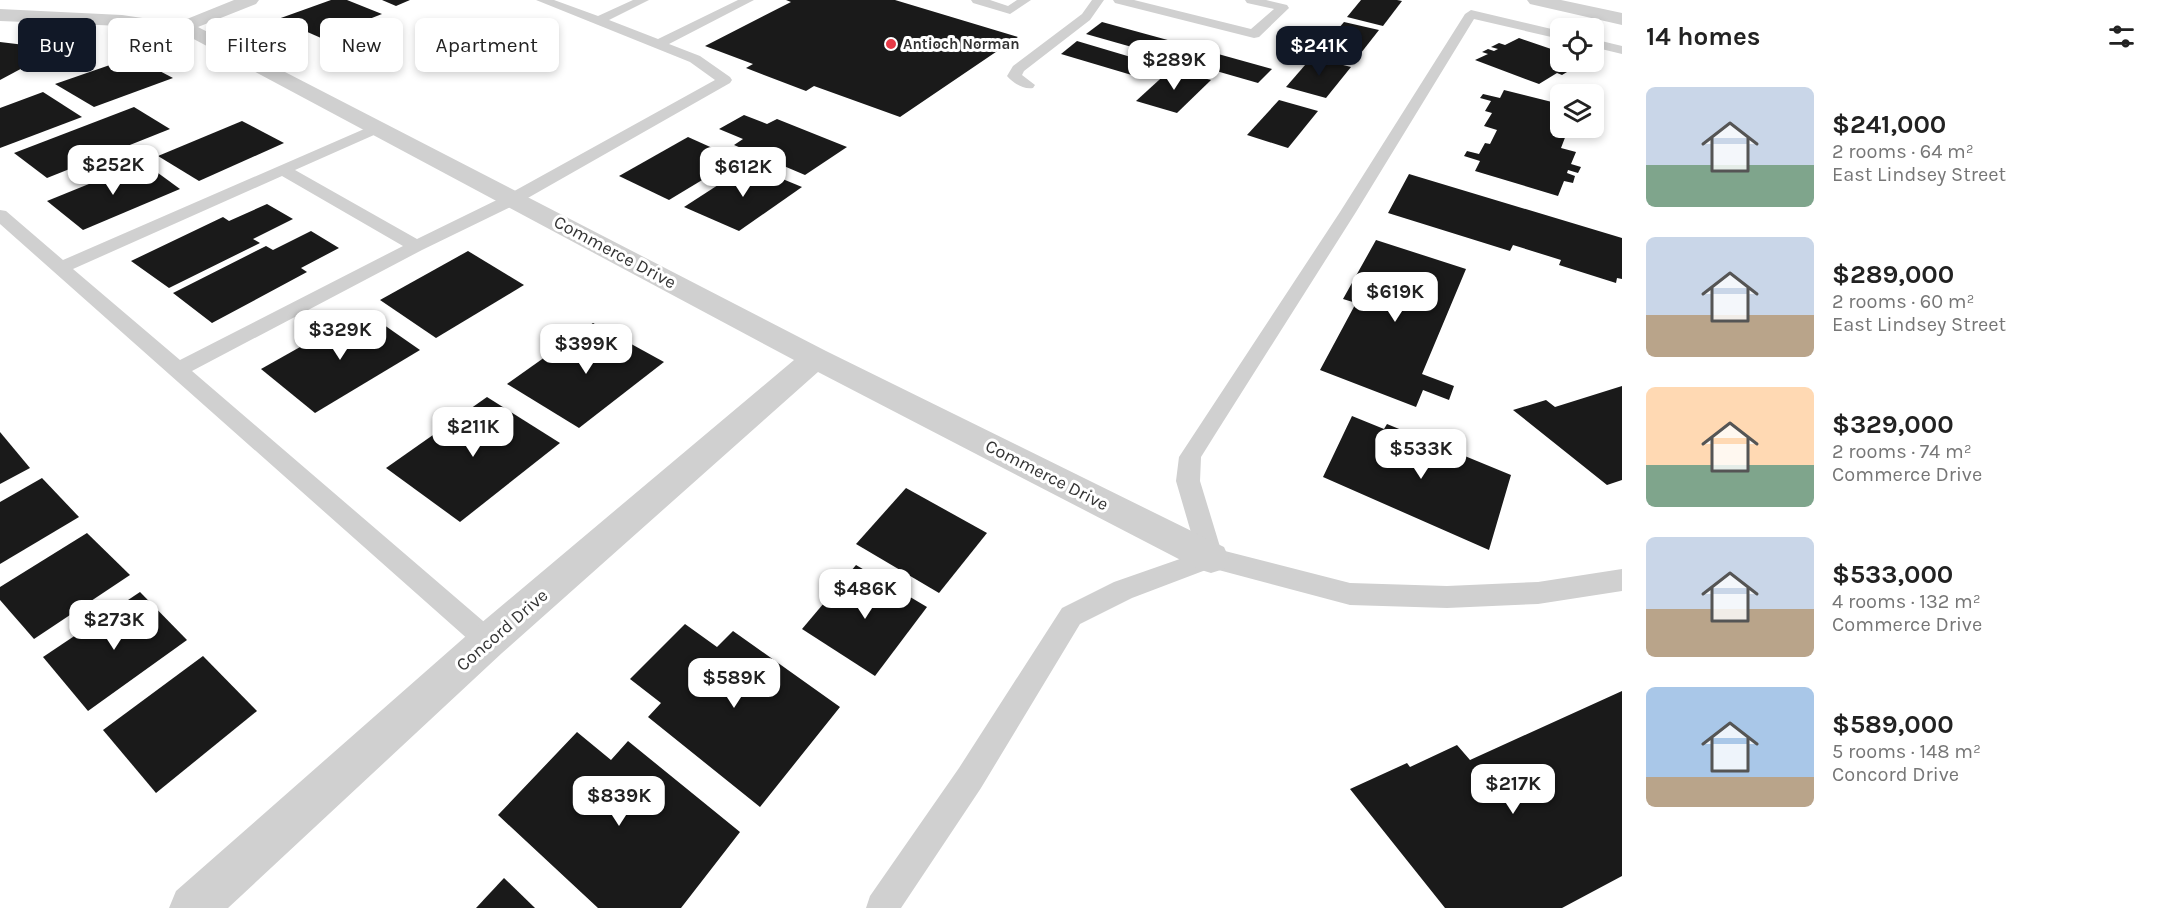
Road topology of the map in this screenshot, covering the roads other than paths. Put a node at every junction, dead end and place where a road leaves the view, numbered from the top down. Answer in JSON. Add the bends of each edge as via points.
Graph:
{"nodes":[{"id":1,"x":250,"y":0,"type":"edge"},
{"id":2,"x":542,"y":0,"type":"edge"},
{"id":3,"x":644,"y":0,"type":"edge"},
{"id":4,"x":748,"y":0,"type":"edge"},
{"id":5,"x":977,"y":0,"type":"edge"},
{"id":6,"x":1025,"y":0,"type":"edge"},
{"id":7,"x":1098,"y":0,"type":"edge"},
{"id":8,"x":1119,"y":0,"type":"edge"},
{"id":9,"x":1251,"y":0,"type":"edge"},
{"id":10,"x":1536,"y":0,"type":"edge"},
{"id":11,"x":0,"y":15,"type":"edge"},
{"id":12,"x":1622,"y":19,"type":"edge"},
{"id":13,"x":598,"y":20,"type":"junction"},
{"id":14,"x":108,"y":21,"type":"edge"},
{"id":15,"x":194,"y":22,"type":"edge"},
{"id":16,"x":194,"y":32,"type":"edge"},
{"id":17,"x":1550,"y":33,"type":"edge"},
{"id":18,"x":658,"y":44,"type":"junction"},
{"id":19,"x":1604,"y":46,"type":"edge"},
{"id":20,"x":1622,"y":50,"type":"edge"},
{"id":21,"x":1028,"y":85,"type":"dead end"},
{"id":22,"x":378,"y":128,"type":"junction"},
{"id":23,"x":282,"y":170,"type":"junction"},
{"id":24,"x":513,"y":199,"type":"junction"},
{"id":25,"x":0,"y":215,"type":"edge"},
{"id":26,"x":416,"y":246,"type":"junction"},
{"id":27,"x":62,"y":268,"type":"junction"},
{"id":28,"x":815,"y":358,"type":"junction"},
{"id":29,"x":178,"y":370,"type":"junction"},
{"id":30,"x":1211,"y":558,"type":"junction"},
{"id":31,"x":1622,"y":580,"type":"edge"},
{"id":32,"x":488,"y":641,"type":"junction"},
{"id":33,"x":194,"y":908,"type":"edge"},
{"id":34,"x":882,"y":908,"type":"edge"}],
"edges":[{"from":1,"to":15,"type":"street"},
{"from":2,"to":13,"type":"lane"},
{"from":3,"to":13,"type":"lane"},
{"from":4,"to":18,"type":"lane"},
{"from":5,"to":6,"type":"lane","via":[[1010,10]]},
{"from":7,"to":21,"type":"lane","via":[[1086,17],[1018,69],[1014,76]]},
{"from":8,"to":9,"type":"lane","via":[[1254,34],[1283,8]]},
{"from":10,"to":12,"type":"street"},
{"from":11,"to":14,"type":"street","name":"Commerce Drive"},
{"from":13,"to":18,"type":"lane"},
{"from":16,"to":22,"type":"street","name":"Commerce Drive"},
{"from":17,"to":30,"type":"lane","via":[[1470,14],[1191,457],[1188,481]]},
{"from":18,"to":24,"type":"lane","via":[[695,59],[725,80]]},
{"from":19,"to":20,"type":"lane"},
{"from":22,"to":23,"type":"lane"},
{"from":22,"to":24,"type":"street","name":"Commerce Drive"},
{"from":23,"to":26,"type":"lane"},
{"from":23,"to":27,"type":"lane"},
{"from":24,"to":26,"type":"lane"},
{"from":24,"to":28,"type":"street","name":"Commerce Drive"},
{"from":25,"to":27,"type":"lane"},
{"from":26,"to":29,"type":"lane"},
{"from":27,"to":29,"type":"lane"},
{"from":28,"to":30,"type":"street","name":"Commerce Drive"},
{"from":28,"to":32,"type":"street","name":"Concord Drive"},
{"from":29,"to":32,"type":"lane"},
{"from":30,"to":31,"type":"lane","via":[[1350,594],[1447,597],[1538,593]]},
{"from":30,"to":34,"type":"lane","via":[[1123,590],[1071,616],[970,778]]},
{"from":32,"to":33,"type":"street","name":"Concord Drive"}]}
